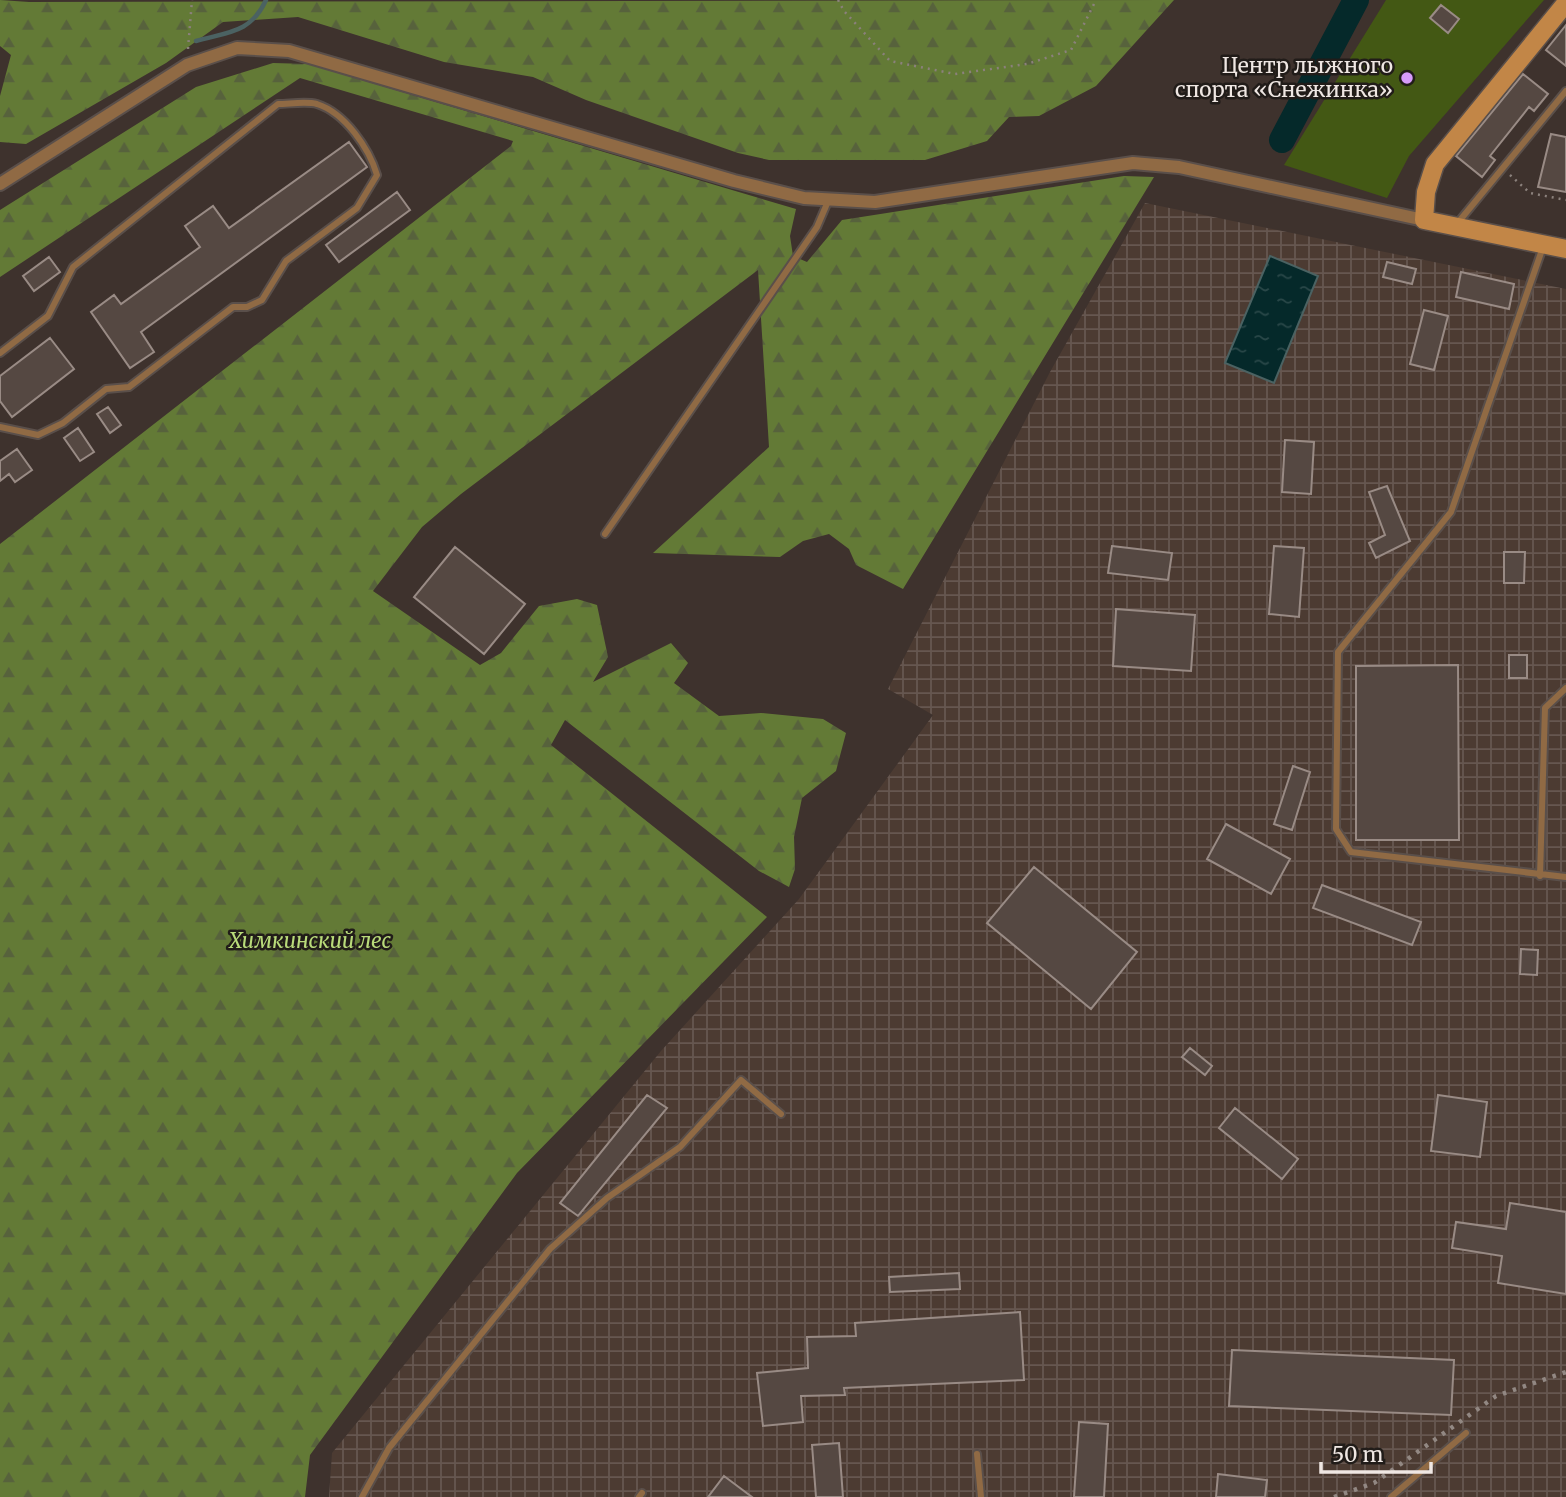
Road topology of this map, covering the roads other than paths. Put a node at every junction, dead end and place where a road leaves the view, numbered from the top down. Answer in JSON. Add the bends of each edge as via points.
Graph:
{"nodes":[{"id":1,"x":1566,"y":3,"type":"edge"},
{"id":2,"x":1566,"y":91,"type":"edge"},
{"id":3,"x":0,"y":184,"type":"edge"},
{"id":4,"x":829,"y":199,"type":"junction"},
{"id":5,"x":1424,"y":220,"type":"junction"},
{"id":6,"x":1455,"y":226,"type":"junction"},
{"id":7,"x":1543,"y":245,"type":"junction"},
{"id":8,"x":1566,"y":249,"type":"edge"},
{"id":9,"x":0,"y":353,"type":"edge"},
{"id":10,"x":0,"y":428,"type":"edge"},
{"id":11,"x":606,"y":534,"type":"dead end"},
{"id":12,"x":1566,"y":688,"type":"edge"},
{"id":13,"x":1540,"y":876,"type":"junction"},
{"id":14,"x":1566,"y":877,"type":"edge"},
{"id":15,"x":781,"y":1114,"type":"dead end"},
{"id":16,"x":1466,"y":1433,"type":"dead end"},
{"id":17,"x":977,"y":1454,"type":"dead end"},
{"id":18,"x":362,"y":1497,"type":"edge"},
{"id":19,"x":981,"y":1497,"type":"edge"},
{"id":20,"x":1391,"y":1497,"type":"edge"}],
"edges":[{"from":1,"to":5,"type":"street","via":[[1435,164]]},
{"from":2,"to":6,"type":"lane"},
{"from":3,"to":4,"type":"street","via":[[187,65],[237,47],[289,51],[734,181],[804,198]]},
{"from":4,"to":5,"type":"street","via":[[876,202],[1133,163],[1179,167]]},
{"from":4,"to":11,"type":"lane","via":[[817,227]]},
{"from":5,"to":6,"type":"street"},
{"from":6,"to":7,"type":"street"},
{"from":7,"to":8,"type":"street"},
{"from":7,"to":13,"type":"lane","via":[[1451,512],[1338,652],[1336,829],[1351,852]]},
{"from":9,"to":10,"type":"lane","via":[[48,316],[73,267],[278,104],[317,104],[343,121],[371,155],[377,175],[357,208],[286,261],[262,300],[233,307],[129,387],[106,389],[63,423],[38,435]]},
{"from":12,"to":13,"type":"lane","via":[[1545,708]]},
{"from":13,"to":14,"type":"lane"},
{"from":15,"to":18,"type":"lane","via":[[741,1080],[680,1147],[607,1198],[550,1249],[389,1448]]},
{"from":16,"to":20,"type":"lane"},
{"from":17,"to":19,"type":"lane"}]}
